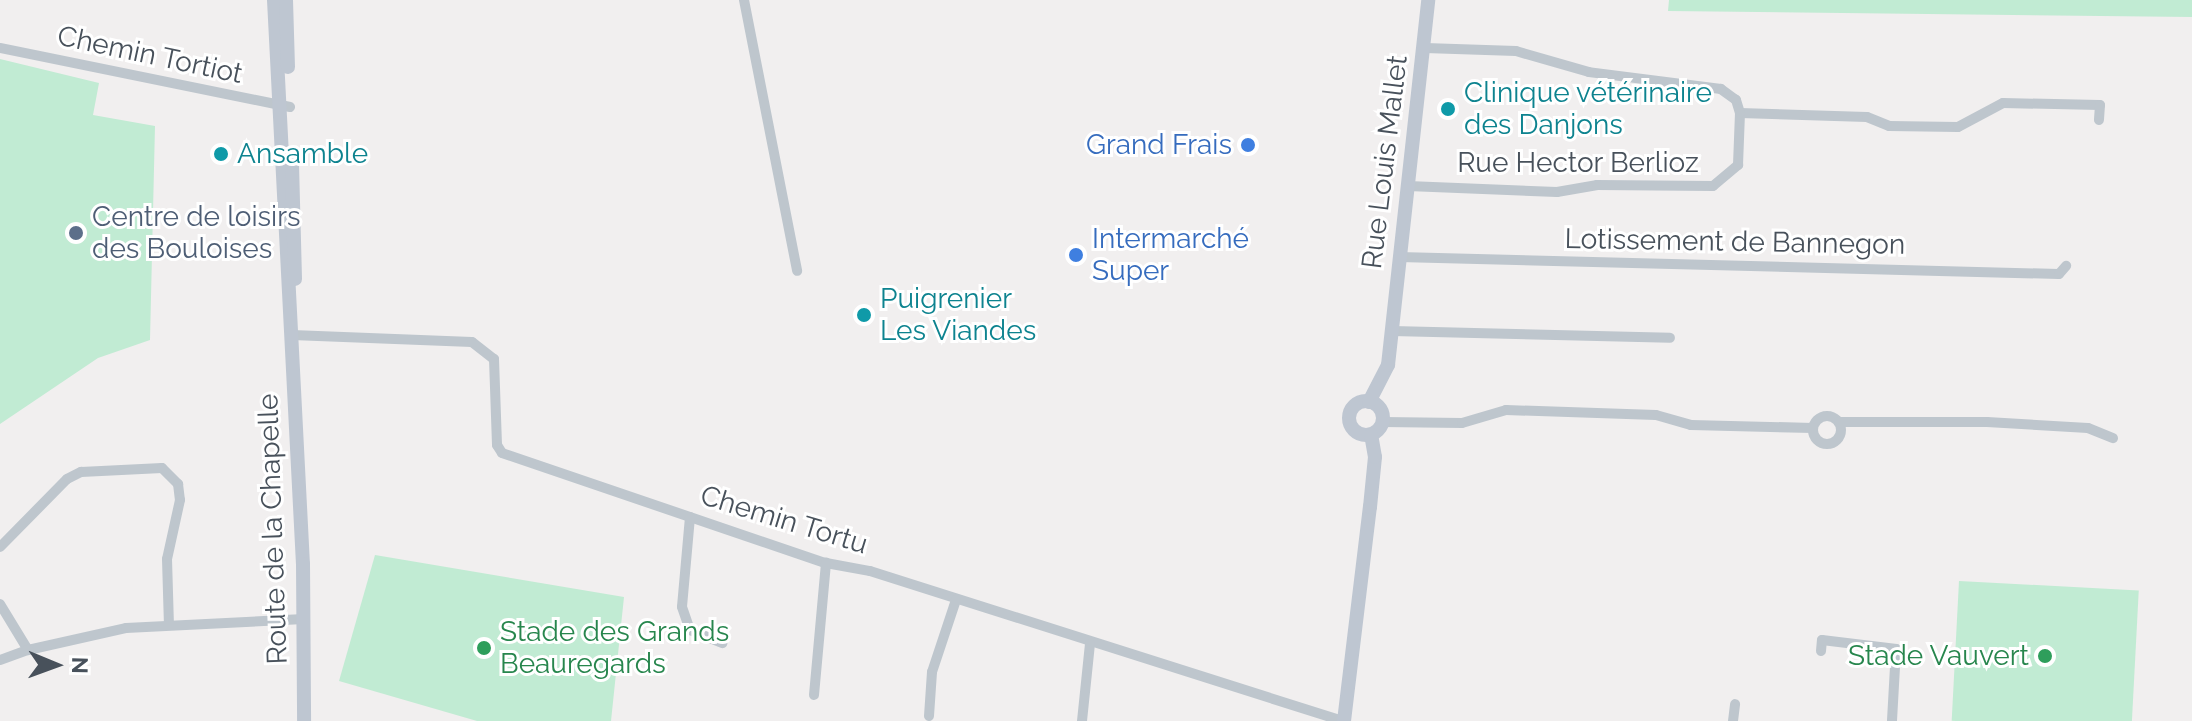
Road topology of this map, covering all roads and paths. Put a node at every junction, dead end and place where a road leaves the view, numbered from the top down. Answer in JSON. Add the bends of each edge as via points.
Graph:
{"nodes":[{"id":1,"x":274,"y":0,"type":"edge"},
{"id":2,"x":286,"y":0,"type":"edge"},
{"id":3,"x":744,"y":0,"type":"edge"},
{"id":4,"x":1428,"y":0,"type":"edge"},
{"id":5,"x":0,"y":48,"type":"edge"},
{"id":6,"x":1425,"y":48,"type":"junction"},
{"id":7,"x":286,"y":107,"type":"junction"},
{"id":8,"x":1740,"y":113,"type":"junction"},
{"id":9,"x":2099,"y":120,"type":"dead end"},
{"id":10,"x":1408,"y":186,"type":"junction"},
{"id":11,"x":1399,"y":257,"type":"junction"},
{"id":12,"x":2066,"y":266,"type":"dead end"},
{"id":13,"x":797,"y":271,"type":"dead end"},
{"id":14,"x":1392,"y":331,"type":"junction"},
{"id":15,"x":292,"y":335,"type":"junction"},
{"id":16,"x":1670,"y":338,"type":"dead end"},
{"id":17,"x":1369,"y":402,"type":"junction"},
{"id":18,"x":1383,"y":422,"type":"junction"},
{"id":19,"x":1839,"y":422,"type":"junction"},
{"id":20,"x":1813,"y":428,"type":"junction"},
{"id":21,"x":1371,"y":435,"type":"junction"},
{"id":22,"x":2113,"y":438,"type":"dead end"},
{"id":23,"x":690,"y":517,"type":"junction"},
{"id":24,"x":0,"y":547,"type":"edge"},
{"id":25,"x":826,"y":563,"type":"junction"},
{"id":26,"x":956,"y":600,"type":"junction"},
{"id":27,"x":0,"y":604,"type":"edge"},
{"id":28,"x":304,"y":619,"type":"junction"},
{"id":29,"x":169,"y":625,"type":"junction"},
{"id":30,"x":723,"y":643,"type":"dead end"},
{"id":31,"x":1090,"y":644,"type":"junction"},
{"id":32,"x":28,"y":650,"type":"junction"},
{"id":33,"x":1821,"y":651,"type":"dead end"},
{"id":34,"x":0,"y":660,"type":"edge"},
{"id":35,"x":814,"y":695,"type":"dead end"},
{"id":36,"x":1735,"y":704,"type":"dead end"},
{"id":37,"x":929,"y":716,"type":"dead end"},
{"id":38,"x":304,"y":721,"type":"edge"},
{"id":39,"x":1082,"y":721,"type":"edge"},
{"id":40,"x":1344,"y":721,"type":"edge"},
{"id":41,"x":1733,"y":721,"type":"edge"},
{"id":42,"x":1892,"y":721,"type":"edge"}],
"edges":[{"from":1,"to":7,"type":"main road","name":"Route de la Chapelle"},
{"from":2,"to":7,"type":"main road","name":"Route de la Chapelle"},
{"from":3,"to":13,"type":"street"},
{"from":4,"to":6,"type":"main road","name":"Rue Louis Mallet"},
{"from":5,"to":7,"type":"street","name":"Chemin Tortiot"},
{"from":6,"to":8,"type":"street","via":[[1516,51],[1572,69],[1721,89],[1736,100]]},
{"from":6,"to":10,"type":"main road","name":"Rue Louis Mallet"},
{"from":7,"to":15,"type":"main road","name":"Route de la Chapelle"},
{"from":8,"to":9,"type":"street","via":[[1867,117],[1889,126],[1958,127],[2003,103],[2100,105]]},
{"from":8,"to":10,"type":"street","name":"Rue Hector Berlioz","via":[[1738,165],[1713,186],[1597,185],[1557,192]]},
{"from":10,"to":11,"type":"main road","name":"Rue Louis Mallet"},
{"from":11,"to":12,"type":"street","name":"Lotissement de Bannegon","via":[[2059,274]]},
{"from":11,"to":14,"type":"main road","name":"Rue Louis Mallet"},
{"from":14,"to":16,"type":"street"},
{"from":14,"to":17,"type":"main road","name":"Rue Louis Mallet","via":[[1388,365]]},
{"from":15,"to":23,"type":"street","name":"Chemin Tortu","via":[[423,337],[485,347],[494,359],[497,445],[502,453]]},
{"from":15,"to":28,"type":"main road","name":"Route de la Chapelle"},
{"from":17,"to":18,"type":"main road","via":[[1380,409]]},
{"from":17,"to":21,"type":"main road","name":"Rue Louis Mallet","via":[[1353,408],[1350,421],[1357,433]]},
{"from":18,"to":20,"type":"street","via":[[1462,423],[1506,410],[1656,415],[1691,425]]},
{"from":18,"to":21,"type":"main road"},
{"from":19,"to":20,"type":"street","via":[[1823,417]]},
{"from":19,"to":20,"type":"street","via":[[1841,433],[1833,444],[1820,443]]},
{"from":19,"to":22,"type":"street","via":[[1987,422],[2088,428]]},
{"from":21,"to":40,"type":"main road","via":[[1375,457]]},
{"from":23,"to":25,"type":"street","name":"Chemin Tortu"},
{"from":23,"to":30,"type":"street","via":[[682,607],[690,630]]},
{"from":24,"to":29,"type":"street","via":[[67,479],[81,472],[162,468],[178,484],[180,500],[167,559]]},
{"from":25,"to":26,"type":"street","name":"Chemin Tortu","via":[[870,571]]},
{"from":25,"to":35,"type":"street"},
{"from":26,"to":31,"type":"street","name":"Chemin Tortu"},
{"from":26,"to":37,"type":"street","via":[[932,672]]},
{"from":27,"to":32,"type":"street"},
{"from":28,"to":29,"type":"street"},
{"from":28,"to":38,"type":"main road","name":"Route de la Chapelle"},
{"from":29,"to":32,"type":"street","via":[[89,635]]},
{"from":31,"to":39,"type":"street"},
{"from":31,"to":40,"type":"street","name":"Chemin Tortu"},
{"from":32,"to":34,"type":"street"},
{"from":33,"to":42,"type":"street","via":[[1822,640],[1896,649]]},
{"from":36,"to":41,"type":"street"}]}
